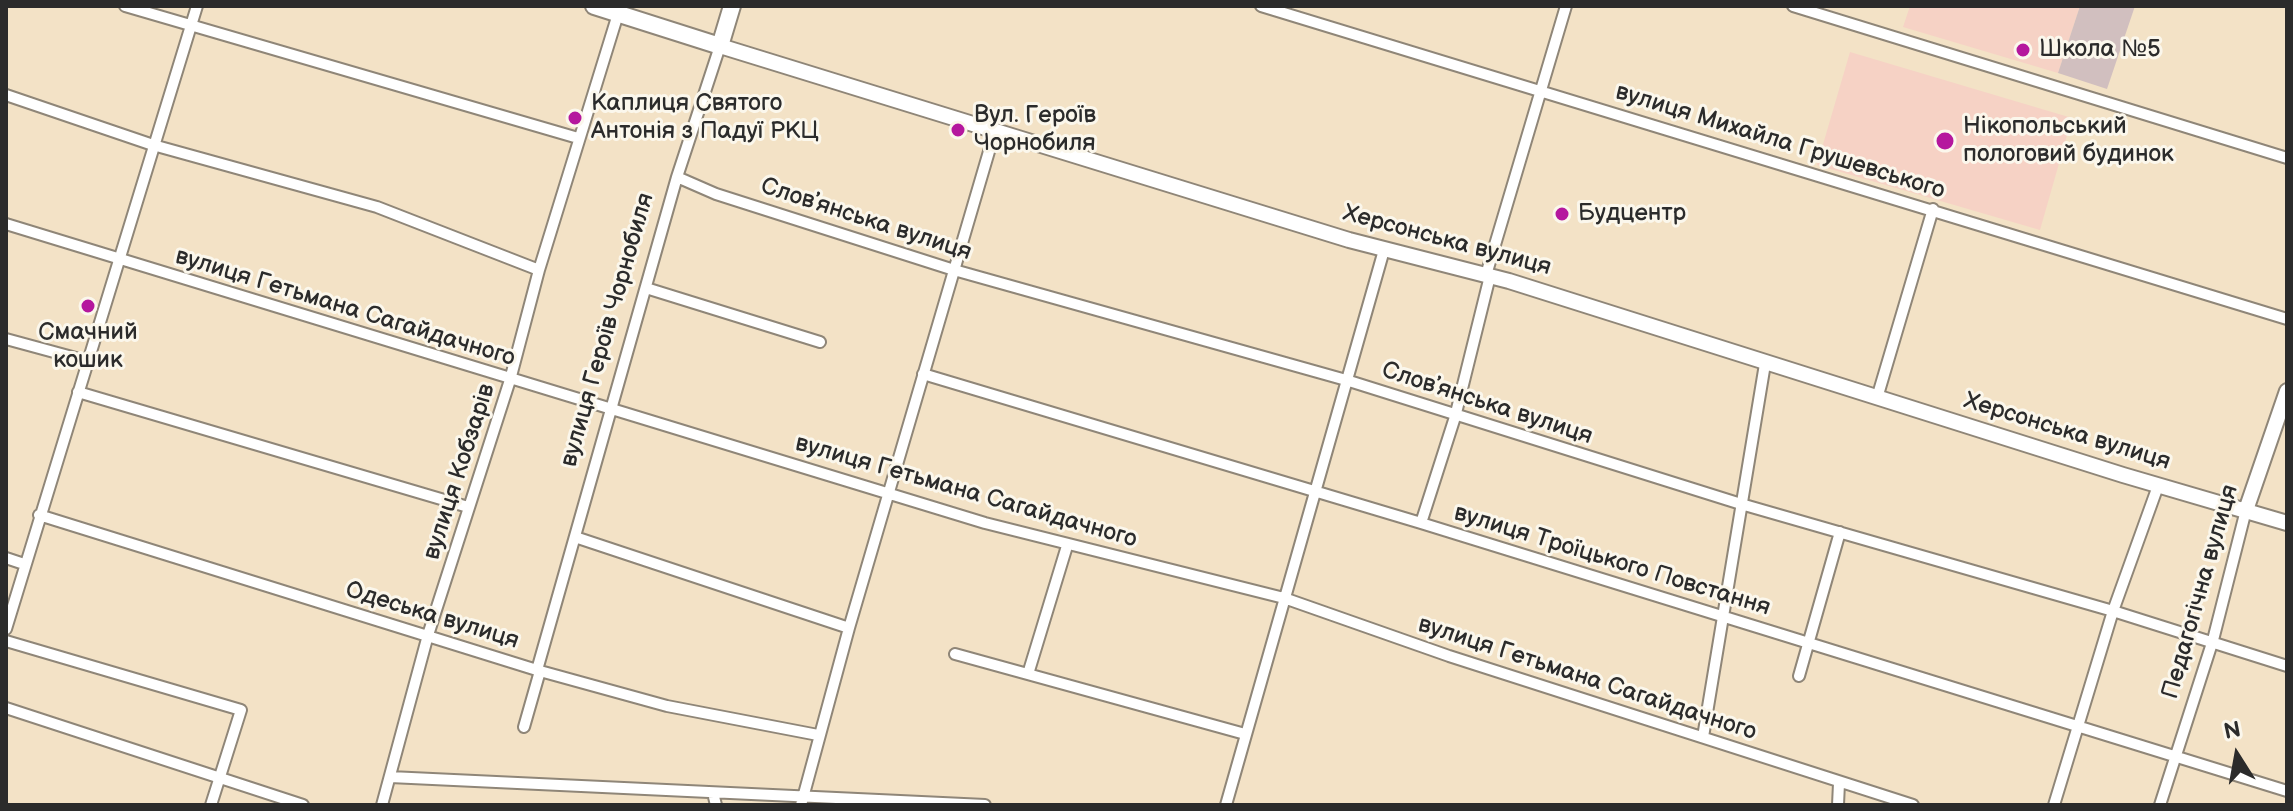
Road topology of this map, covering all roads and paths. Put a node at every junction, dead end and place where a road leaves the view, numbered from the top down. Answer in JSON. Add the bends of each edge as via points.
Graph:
{"nodes":[{"id":1,"x":125,"y":6,"type":"edge"},
{"id":2,"x":197,"y":6,"type":"edge"},
{"id":3,"x":594,"y":6,"type":"edge"},
{"id":4,"x":732,"y":6,"type":"edge"},
{"id":5,"x":1261,"y":6,"type":"edge"},
{"id":6,"x":1566,"y":6,"type":"edge"},
{"id":7,"x":1793,"y":6,"type":"edge"},
{"id":8,"x":618,"y":14,"type":"junction"},
{"id":9,"x":191,"y":26,"type":"junction"},
{"id":10,"x":720,"y":46,"type":"junction"},
{"id":11,"x":1541,"y":89,"type":"junction"},
{"id":12,"x":6,"y":95,"type":"edge"},
{"id":13,"x":995,"y":131,"type":"junction"},
{"id":14,"x":578,"y":138,"type":"junction"},
{"id":15,"x":153,"y":145,"type":"junction"},
{"id":16,"x":2287,"y":158,"type":"edge"},
{"id":17,"x":677,"y":177,"type":"junction"},
{"id":18,"x":1933,"y":209,"type":"junction"},
{"id":19,"x":6,"y":224,"type":"edge"},
{"id":20,"x":1384,"y":250,"type":"junction"},
{"id":21,"x":118,"y":259,"type":"junction"},
{"id":22,"x":539,"y":270,"type":"junction"},
{"id":23,"x":954,"y":270,"type":"junction"},
{"id":24,"x":1488,"y":275,"type":"junction"},
{"id":25,"x":646,"y":288,"type":"junction"},
{"id":26,"x":2287,"y":319,"type":"edge"},
{"id":27,"x":6,"y":339,"type":"edge"},
{"id":28,"x":820,"y":342,"type":"dead end"},
{"id":29,"x":87,"y":361,"type":"junction"},
{"id":30,"x":1765,"y":364,"type":"junction"},
{"id":31,"x":923,"y":374,"type":"junction"},
{"id":32,"x":510,"y":380,"type":"junction"},
{"id":33,"x":1346,"y":380,"type":"junction"},
{"id":34,"x":2287,"y":391,"type":"edge"},
{"id":35,"x":78,"y":392,"type":"junction"},
{"id":36,"x":1877,"y":398,"type":"junction"},
{"id":37,"x":611,"y":407,"type":"junction"},
{"id":38,"x":1455,"y":417,"type":"junction"},
{"id":39,"x":2158,"y":486,"type":"junction"},
{"id":40,"x":889,"y":491,"type":"junction"},
{"id":41,"x":1317,"y":494,"type":"junction"},
{"id":42,"x":1741,"y":504,"type":"junction"},
{"id":43,"x":468,"y":507,"type":"junction"},
{"id":44,"x":2246,"y":510,"type":"junction"},
{"id":45,"x":39,"y":515,"type":"junction"},
{"id":46,"x":1421,"y":523,"type":"junction"},
{"id":47,"x":2287,"y":523,"type":"edge"},
{"id":48,"x":1840,"y":532,"type":"junction"},
{"id":49,"x":575,"y":537,"type":"junction"},
{"id":50,"x":1067,"y":546,"type":"junction"},
{"id":51,"x":6,"y":558,"type":"edge"},
{"id":52,"x":24,"y":564,"type":"junction"},
{"id":53,"x":1284,"y":598,"type":"junction"},
{"id":54,"x":2113,"y":611,"type":"junction"},
{"id":55,"x":1724,"y":618,"type":"junction"},
{"id":56,"x":849,"y":628,"type":"junction"},
{"id":57,"x":6,"y":629,"type":"edge"},
{"id":58,"x":428,"y":635,"type":"junction"},
{"id":59,"x":2213,"y":640,"type":"junction"},
{"id":60,"x":6,"y":641,"type":"edge"},
{"id":61,"x":1809,"y":642,"type":"junction"},
{"id":62,"x":955,"y":654,"type":"dead end"},
{"id":63,"x":2287,"y":666,"type":"edge"},
{"id":64,"x":538,"y":670,"type":"junction"},
{"id":65,"x":1028,"y":674,"type":"junction"},
{"id":66,"x":1799,"y":676,"type":"dead end"},
{"id":67,"x":6,"y":708,"type":"edge"},
{"id":68,"x":2080,"y":726,"type":"junction"},
{"id":69,"x":524,"y":727,"type":"dead end"},
{"id":70,"x":1245,"y":734,"type":"junction"},
{"id":71,"x":818,"y":735,"type":"junction"},
{"id":72,"x":1703,"y":737,"type":"junction"},
{"id":73,"x":2175,"y":755,"type":"junction"},
{"id":74,"x":390,"y":777,"type":"junction"},
{"id":75,"x":221,"y":780,"type":"junction"},
{"id":76,"x":1839,"y":783,"type":"junction"},
{"id":77,"x":2287,"y":791,"type":"edge"},
{"id":78,"x":713,"y":793,"type":"junction"},
{"id":79,"x":802,"y":800,"type":"edge"},
{"id":80,"x":211,"y":805,"type":"edge"},
{"id":81,"x":303,"y":805,"type":"edge"},
{"id":82,"x":382,"y":805,"type":"edge"},
{"id":83,"x":716,"y":805,"type":"edge"},
{"id":84,"x":985,"y":805,"type":"edge"},
{"id":85,"x":1226,"y":805,"type":"edge"},
{"id":86,"x":1838,"y":805,"type":"edge"},
{"id":87,"x":1913,"y":805,"type":"edge"},
{"id":88,"x":2054,"y":805,"type":"edge"},
{"id":89,"x":2160,"y":805,"type":"edge"}],
"edges":[{"from":1,"to":9,"type":"street"},
{"from":2,"to":9,"type":"street"},
{"from":3,"to":8,"type":"main road","name":"Херсонська вулиця"},
{"from":4,"to":10,"type":"main road","name":"вулиця Героїв Чорнобиля"},
{"from":5,"to":11,"type":"street","name":"вулиця Михайла Грушевського"},
{"from":6,"to":11,"type":"street"},
{"from":7,"to":16,"type":"street"},
{"from":8,"to":10,"type":"main road","name":"Херсонська вулиця"},
{"from":8,"to":14,"type":"street","name":"вулиця Кобзарів"},
{"from":9,"to":14,"type":"street"},
{"from":9,"to":15,"type":"street"},
{"from":10,"to":13,"type":"main road","name":"Херсонська вулиця"},
{"from":10,"to":17,"type":"street","name":"вулиця Героїв Чорнобиля"},
{"from":11,"to":18,"type":"street","name":"вулиця Михайла Грушевського"},
{"from":11,"to":24,"type":"street"},
{"from":12,"to":15,"type":"street"},
{"from":13,"to":20,"type":"main road","name":"Херсонська вулиця"},
{"from":13,"to":23,"type":"street"},
{"from":14,"to":22,"type":"street","name":"вулиця Кобзарів"},
{"from":15,"to":21,"type":"street"},
{"from":15,"to":22,"type":"street","via":[[377,207]]},
{"from":17,"to":23,"type":"street","name":"Словʼянська вулиця"},
{"from":17,"to":25,"type":"street","name":"вулиця Героїв Чорнобиля"},
{"from":18,"to":26,"type":"street","name":"вулиця Михайла Грушевського"},
{"from":18,"to":36,"type":"street"},
{"from":19,"to":21,"type":"street","name":"вулиця Гетьмана Сагайдачного"},
{"from":20,"to":24,"type":"main road","name":"Херсонська вулиця"},
{"from":20,"to":33,"type":"street"},
{"from":21,"to":29,"type":"street"},
{"from":21,"to":32,"type":"street","name":"вулиця Гетьмана Сагайдачного"},
{"from":22,"to":32,"type":"street","name":"вулиця Кобзарів"},
{"from":23,"to":31,"type":"street"},
{"from":23,"to":33,"type":"street","name":"Словʼянська вулиця"},
{"from":24,"to":30,"type":"main road","name":"Херсонська вулиця"},
{"from":24,"to":38,"type":"street"},
{"from":25,"to":28,"type":"street"},
{"from":25,"to":37,"type":"street","name":"вулиця Героїв Чорнобиля"},
{"from":27,"to":29,"type":"street"},
{"from":29,"to":35,"type":"street"},
{"from":30,"to":36,"type":"main road","name":"Херсонська вулиця"},
{"from":30,"to":42,"type":"street"},
{"from":31,"to":40,"type":"street"},
{"from":31,"to":41,"type":"street","name":"вулиця Троїцького Повстання"},
{"from":32,"to":37,"type":"street","name":"вулиця Гетьмана Сагайдачного"},
{"from":32,"to":43,"type":"street","name":"вулиця Кобзарів"},
{"from":33,"to":38,"type":"street","name":"Словʼянська вулиця"},
{"from":33,"to":41,"type":"street"},
{"from":34,"to":44,"type":"main road","name":"Педагогічна вулиця"},
{"from":35,"to":43,"type":"street"},
{"from":35,"to":45,"type":"street"},
{"from":36,"to":39,"type":"main road","name":"Херсонська вулиця"},
{"from":37,"to":40,"type":"street","name":"вулиця Гетьмана Сагайдачного"},
{"from":37,"to":49,"type":"street","name":"вулиця Героїв Чорнобиля"},
{"from":38,"to":42,"type":"street","name":"Словʼянська вулиця"},
{"from":38,"to":46,"type":"street"},
{"from":39,"to":44,"type":"main road","name":"Херсонська вулиця"},
{"from":39,"to":54,"type":"street"},
{"from":40,"to":50,"type":"street","name":"вулиця Гетьмана Сагайдачного"},
{"from":40,"to":56,"type":"street"},
{"from":41,"to":46,"type":"street","name":"вулиця Троїцького Повстання"},
{"from":41,"to":53,"type":"street"},
{"from":42,"to":48,"type":"street","name":"Словʼянська вулиця"},
{"from":42,"to":55,"type":"street"},
{"from":43,"to":58,"type":"street","name":"вулиця Кобзарів"},
{"from":44,"to":47,"type":"main road","name":"Херсонська вулиця"},
{"from":44,"to":59,"type":"street","name":"Педагогічна вулиця"},
{"from":45,"to":52,"type":"street"},
{"from":45,"to":58,"type":"street","name":"Одеська вулиця"},
{"from":46,"to":55,"type":"street","name":"вулиця Троїцького Повстання"},
{"from":48,"to":54,"type":"street","name":"Словʼянська вулиця"},
{"from":48,"to":61,"type":"street"},
{"from":49,"to":56,"type":"street"},
{"from":49,"to":64,"type":"street","name":"вулиця Героїв Чорнобиля"},
{"from":50,"to":53,"type":"street","name":"вулиця Гетьмана Сагайдачного"},
{"from":50,"to":65,"type":"street"},
{"from":51,"to":52,"type":"street"},
{"from":52,"to":57,"type":"street"},
{"from":53,"to":70,"type":"street"},
{"from":53,"to":72,"type":"street","name":"вулиця Гетьмана Сагайдачного"},
{"from":54,"to":59,"type":"street","name":"Словʼянська вулиця"},
{"from":54,"to":68,"type":"street"},
{"from":55,"to":61,"type":"street","name":"вулиця Троїцького Повстання"},
{"from":55,"to":72,"type":"street"},
{"from":56,"to":71,"type":"street"},
{"from":58,"to":64,"type":"street","name":"Одеська вулиця"},
{"from":58,"to":74,"type":"street","name":"вулиця Кобзарів"},
{"from":59,"to":63,"type":"street","name":"Словʼянська вулиця"},
{"from":59,"to":73,"type":"street","name":"Педагогічна вулиця"},
{"from":60,"to":75,"type":"street","via":[[241,710]]},
{"from":61,"to":66,"type":"street"},
{"from":61,"to":68,"type":"street","name":"вулиця Троїцького Повстання"},
{"from":62,"to":65,"type":"street"},
{"from":64,"to":69,"type":"street","name":"вулиця Героїв Чорнобиля"},
{"from":64,"to":71,"type":"street","name":"Одеська вулиця","via":[[667,706]]},
{"from":65,"to":70,"type":"street"},
{"from":67,"to":75,"type":"street"},
{"from":68,"to":73,"type":"street","name":"вулиця Троїцького Повстання"},
{"from":68,"to":88,"type":"street"},
{"from":70,"to":85,"type":"street"},
{"from":71,"to":79,"type":"street"},
{"from":72,"to":76,"type":"street","name":"вулиця Гетьмана Сагайдачного"},
{"from":73,"to":77,"type":"street","name":"вулиця Троїцького Повстання"},
{"from":73,"to":89,"type":"street","name":"Педагогічна вулиця"},
{"from":74,"to":78,"type":"street"},
{"from":74,"to":82,"type":"street","name":"вулиця Кобзарів"},
{"from":75,"to":80,"type":"street"},
{"from":75,"to":81,"type":"street"},
{"from":76,"to":86,"type":"street"},
{"from":76,"to":87,"type":"street","name":"вулиця Гетьмана Сагайдачного"},
{"from":78,"to":79,"type":"street"},
{"from":78,"to":83,"type":"street"},
{"from":79,"to":84,"type":"street"}]}
